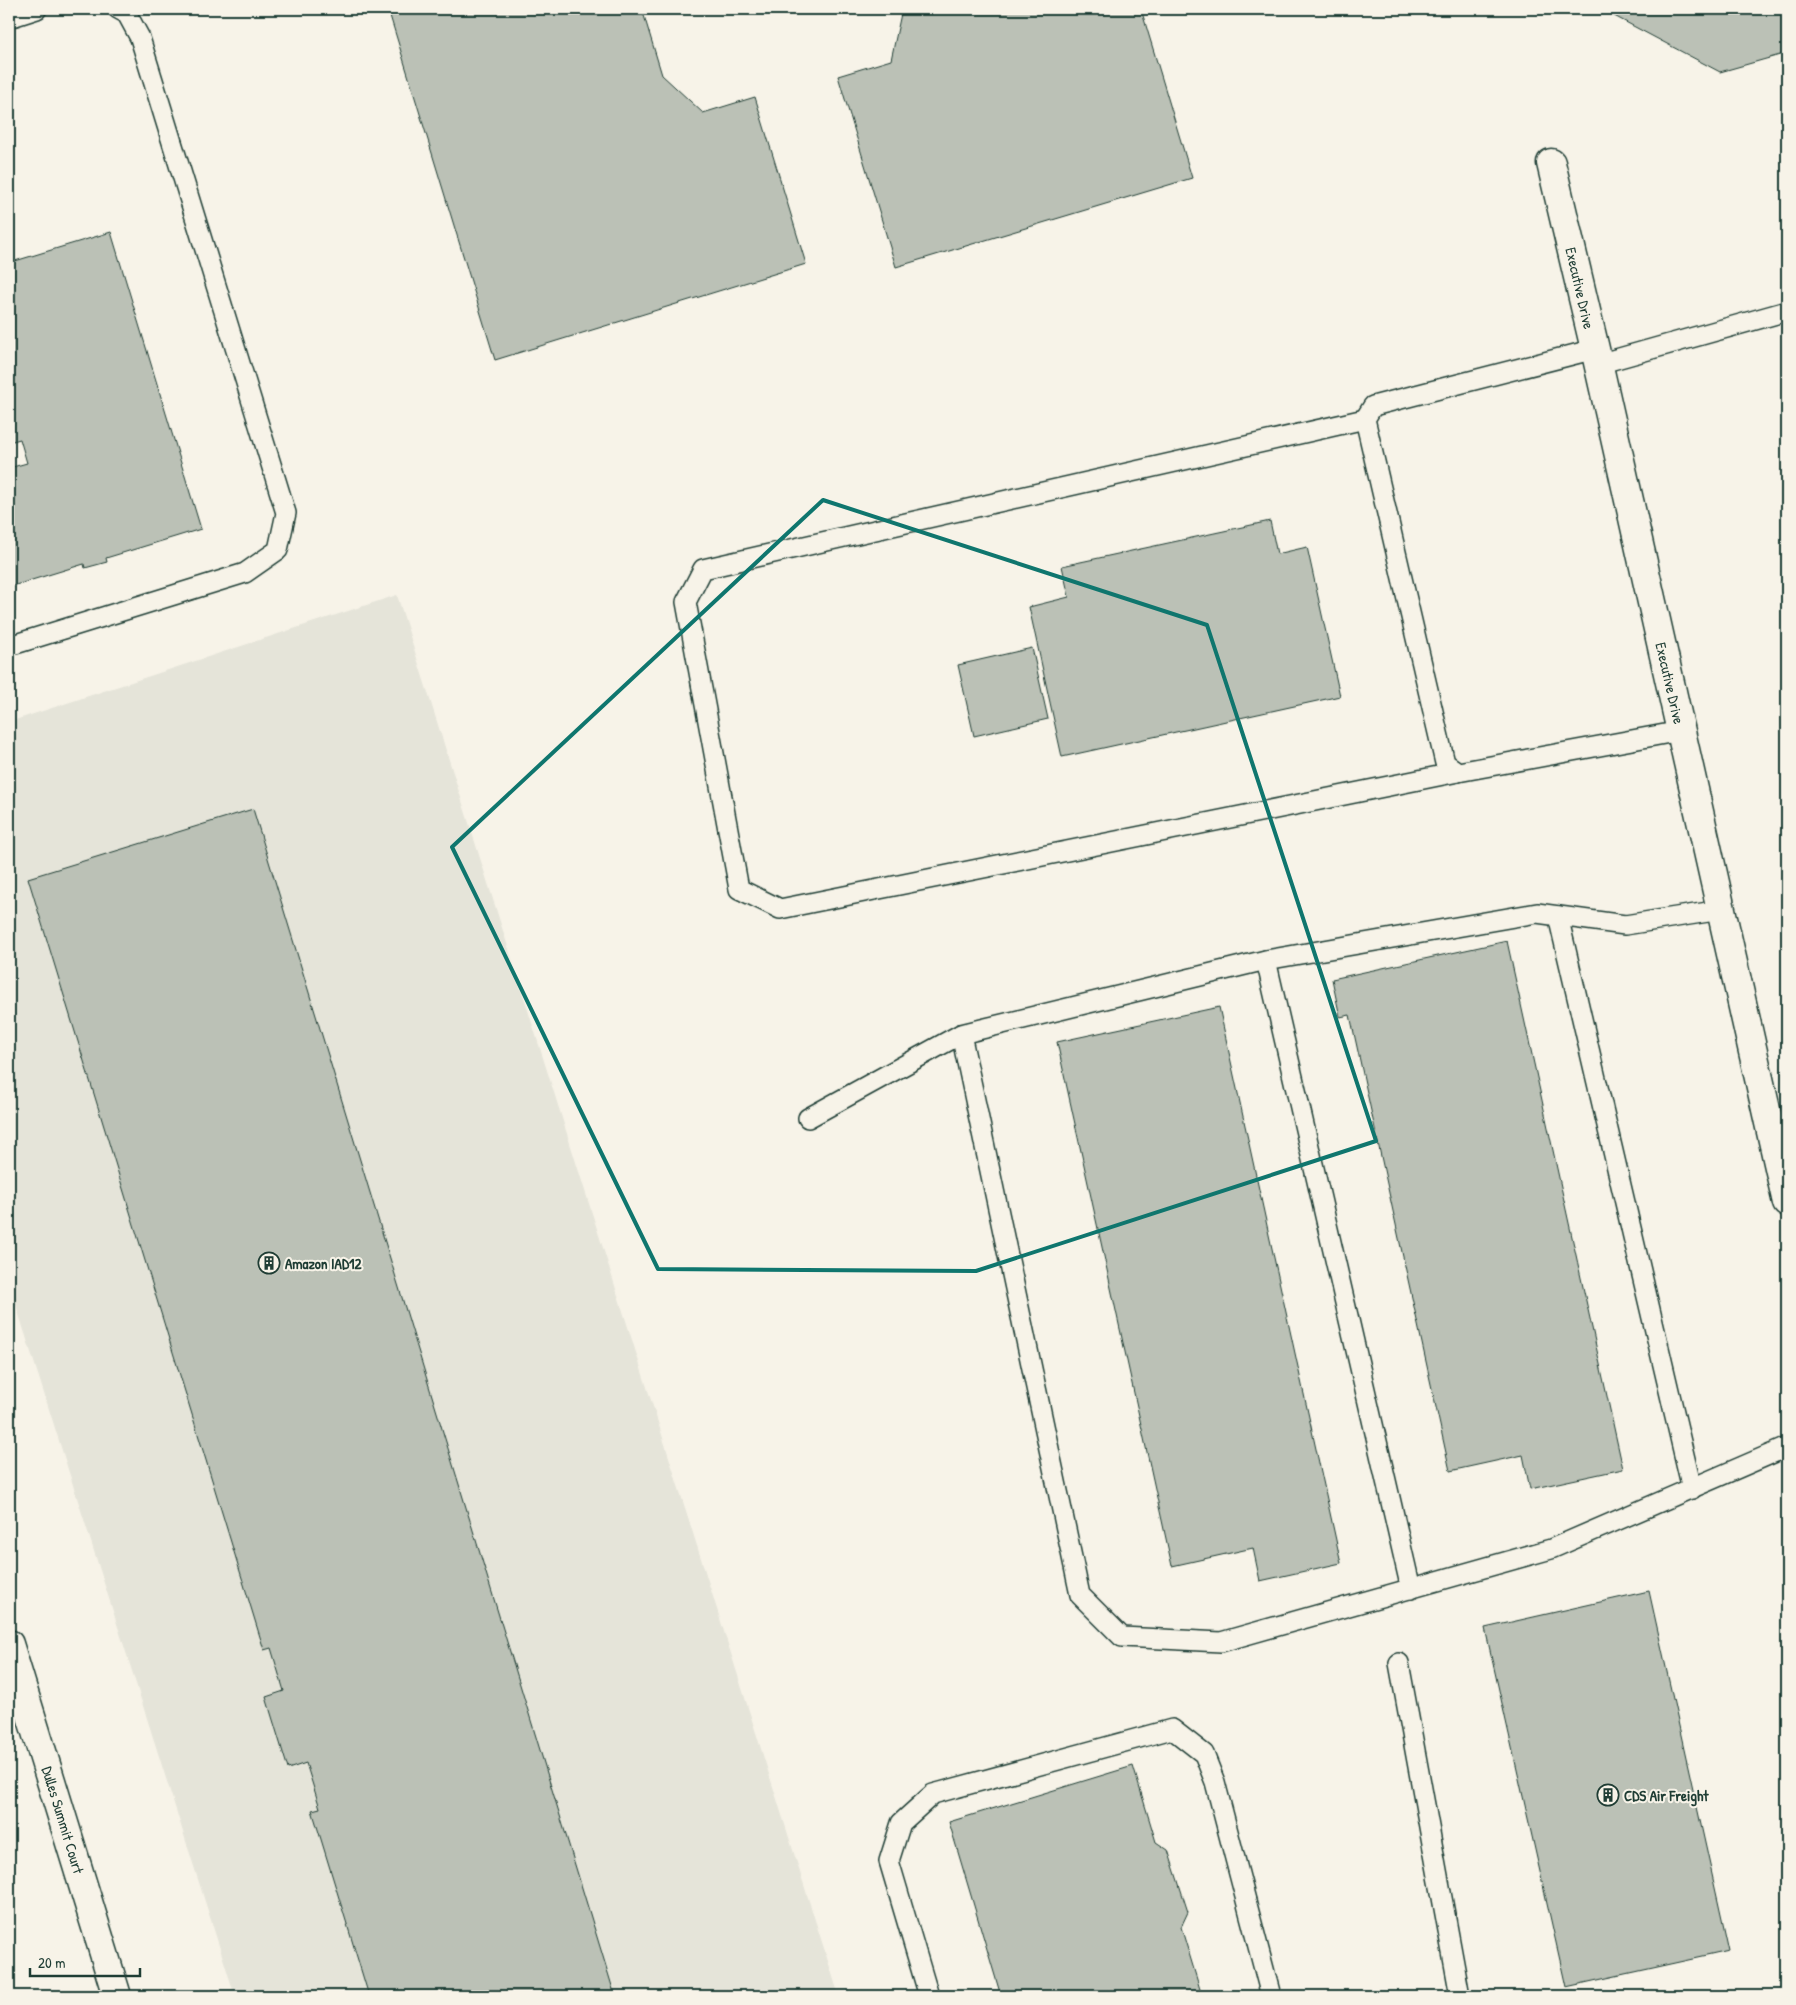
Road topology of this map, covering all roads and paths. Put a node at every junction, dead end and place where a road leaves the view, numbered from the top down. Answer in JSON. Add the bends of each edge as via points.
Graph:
{"nodes":[{"id":1,"x":37,"y":9,"type":"edge"},
{"id":2,"x":118,"y":9,"type":"edge"},
{"id":3,"x":9,"y":18,"type":"edge"},
{"id":4,"x":1550,"y":164,"type":"dead end"},
{"id":5,"x":1787,"y":311,"type":"edge"},
{"id":6,"x":1597,"y":357,"type":"junction"},
{"id":7,"x":1365,"y":418,"type":"junction"},
{"id":8,"x":9,"y":646,"type":"edge"},
{"id":9,"x":1681,"y":731,"type":"junction"},
{"id":10,"x":1458,"y":772,"type":"junction"},
{"id":11,"x":1721,"y":910,"type":"junction"},
{"id":12,"x":1558,"y":916,"type":"junction"},
{"id":13,"x":1266,"y":960,"type":"junction"},
{"id":14,"x":962,"y":1034,"type":"junction"},
{"id":15,"x":808,"y":1118,"type":"dead end"},
{"id":16,"x":1787,"y":1203,"type":"edge"},
{"id":17,"x":1787,"y":1447,"type":"edge"},
{"id":18,"x":1692,"y":1489,"type":"junction"},
{"id":19,"x":1411,"y":1589,"type":"junction"},
{"id":20,"x":9,"y":1644,"type":"edge"},
{"id":21,"x":1399,"y":1663,"type":"dead end"},
{"id":22,"x":117,"y":1996,"type":"edge"},
{"id":23,"x":929,"y":1996,"type":"edge"},
{"id":24,"x":1271,"y":1996,"type":"edge"},
{"id":25,"x":1460,"y":1996,"type":"edge"}],
"edges":[{"from":1,"to":3,"type":"lane"},
{"from":2,"to":8,"type":"lane","via":[[127,14],[140,38],[286,513],[278,550],[245,573]]},
{"from":4,"to":6,"type":"street","name":"Executive Drive"},
{"from":5,"to":6,"type":"lane"},
{"from":6,"to":7,"type":"lane","via":[[1373,406]]},
{"from":6,"to":9,"type":"street","name":"Executive Drive"},
{"from":7,"to":10,"type":"lane","via":[[1445,763]]},
{"from":7,"to":10,"type":"lane","via":[[703,569],[686,602],[739,890],[780,909]]},
{"from":9,"to":10,"type":"lane"},
{"from":9,"to":11,"type":"street","name":"Executive Drive"},
{"from":11,"to":12,"type":"lane","via":[[1625,925]]},
{"from":11,"to":16,"type":"street","name":"Executive Drive"},
{"from":12,"to":13,"type":"lane","via":[[1538,913]]},
{"from":12,"to":18,"type":"lane"},
{"from":13,"to":14,"type":"lane"},
{"from":13,"to":19,"type":"lane"},
{"from":14,"to":15,"type":"lane"},
{"from":14,"to":19,"type":"lane","via":[[1080,1595],[1122,1637],[1221,1642]]},
{"from":17,"to":18,"type":"lane"},
{"from":18,"to":19,"type":"lane","via":[[1551,1549]]},
{"from":20,"to":22,"type":"street","name":"Dulles Summit Court"},
{"from":21,"to":25,"type":"lane"},
{"from":23,"to":24,"type":"lane","via":[[889,1861],[901,1823],[934,1794],[1172,1729],[1204,1754],[1215,1782]]}]}
